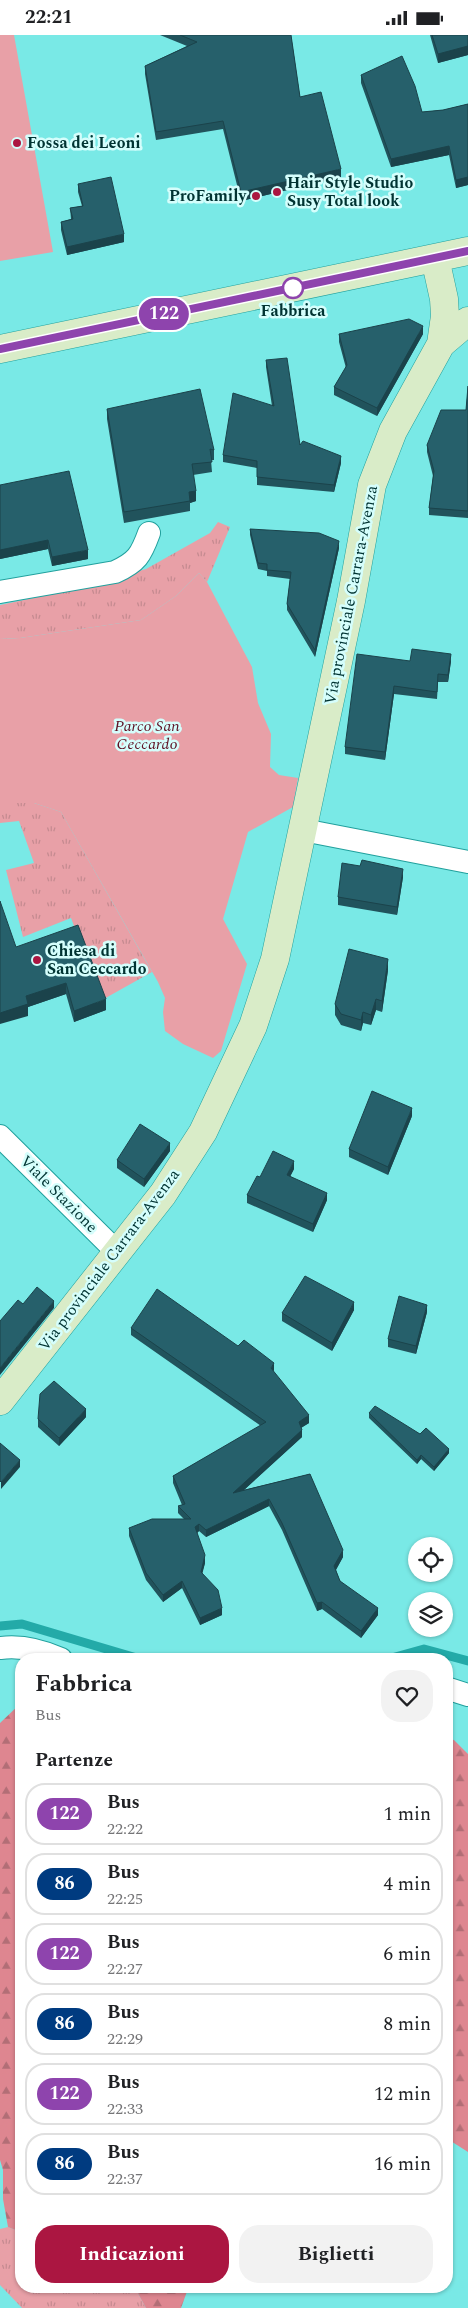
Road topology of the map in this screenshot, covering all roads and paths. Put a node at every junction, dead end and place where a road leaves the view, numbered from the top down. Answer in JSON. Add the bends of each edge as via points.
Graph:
{"nodes":[{"id":1,"x":468,"y":251,"type":"edge"},
{"id":2,"x":435,"y":258,"type":"junction"},
{"id":3,"x":468,"y":321,"type":"edge"},
{"id":4,"x":468,"y":329,"type":"edge"},
{"id":5,"x":440,"y":344,"type":"junction"},
{"id":6,"x":0,"y":349,"type":"edge"},
{"id":7,"x":149,"y":533,"type":"dead end"},
{"id":8,"x":0,"y":592,"type":"edge"},
{"id":9,"x":303,"y":830,"type":"junction"},
{"id":10,"x":468,"y":862,"type":"edge"},
{"id":11,"x":0,"y":1137,"type":"edge"},
{"id":12,"x":117,"y":1252,"type":"junction"},
{"id":13,"x":0,"y":1401,"type":"edge"},
{"id":14,"x":0,"y":1648,"type":"edge"},
{"id":15,"x":42,"y":1653,"type":"edge"},
{"id":16,"x":453,"y":1690,"type":"edge"},
{"id":17,"x":468,"y":1695,"type":"edge"}],
"edges":[{"from":1,"to":2,"type":"main road"},
{"from":2,"to":5,"type":"main road","name":"Via provinciale Carrara-Avenza","via":[[445,316]]},
{"from":2,"to":6,"type":"main road"},
{"from":3,"to":5,"type":"main road","name":"Via provinciale Carrara-Avenza"},
{"from":4,"to":5,"type":"main road"},
{"from":5,"to":9,"type":"main road","name":"Via provinciale Carrara-Avenza","via":[[393,431],[372,485]]},
{"from":7,"to":8,"type":"street","via":[[142,551],[131,565],[115,572]]},
{"from":9,"to":10,"type":"street"},
{"from":9,"to":12,"type":"main road","name":"Via provinciale Carrara-Avenza","via":[[275,959],[253,1026],[203,1132],[163,1194]]},
{"from":11,"to":12,"type":"street","name":"Viale Stazione"},
{"from":12,"to":13,"type":"main road","name":"Via provinciale Carrara-Avenza"},
{"from":14,"to":15,"type":"street","via":[[15,1646]]},
{"from":16,"to":17,"type":"street"}]}
